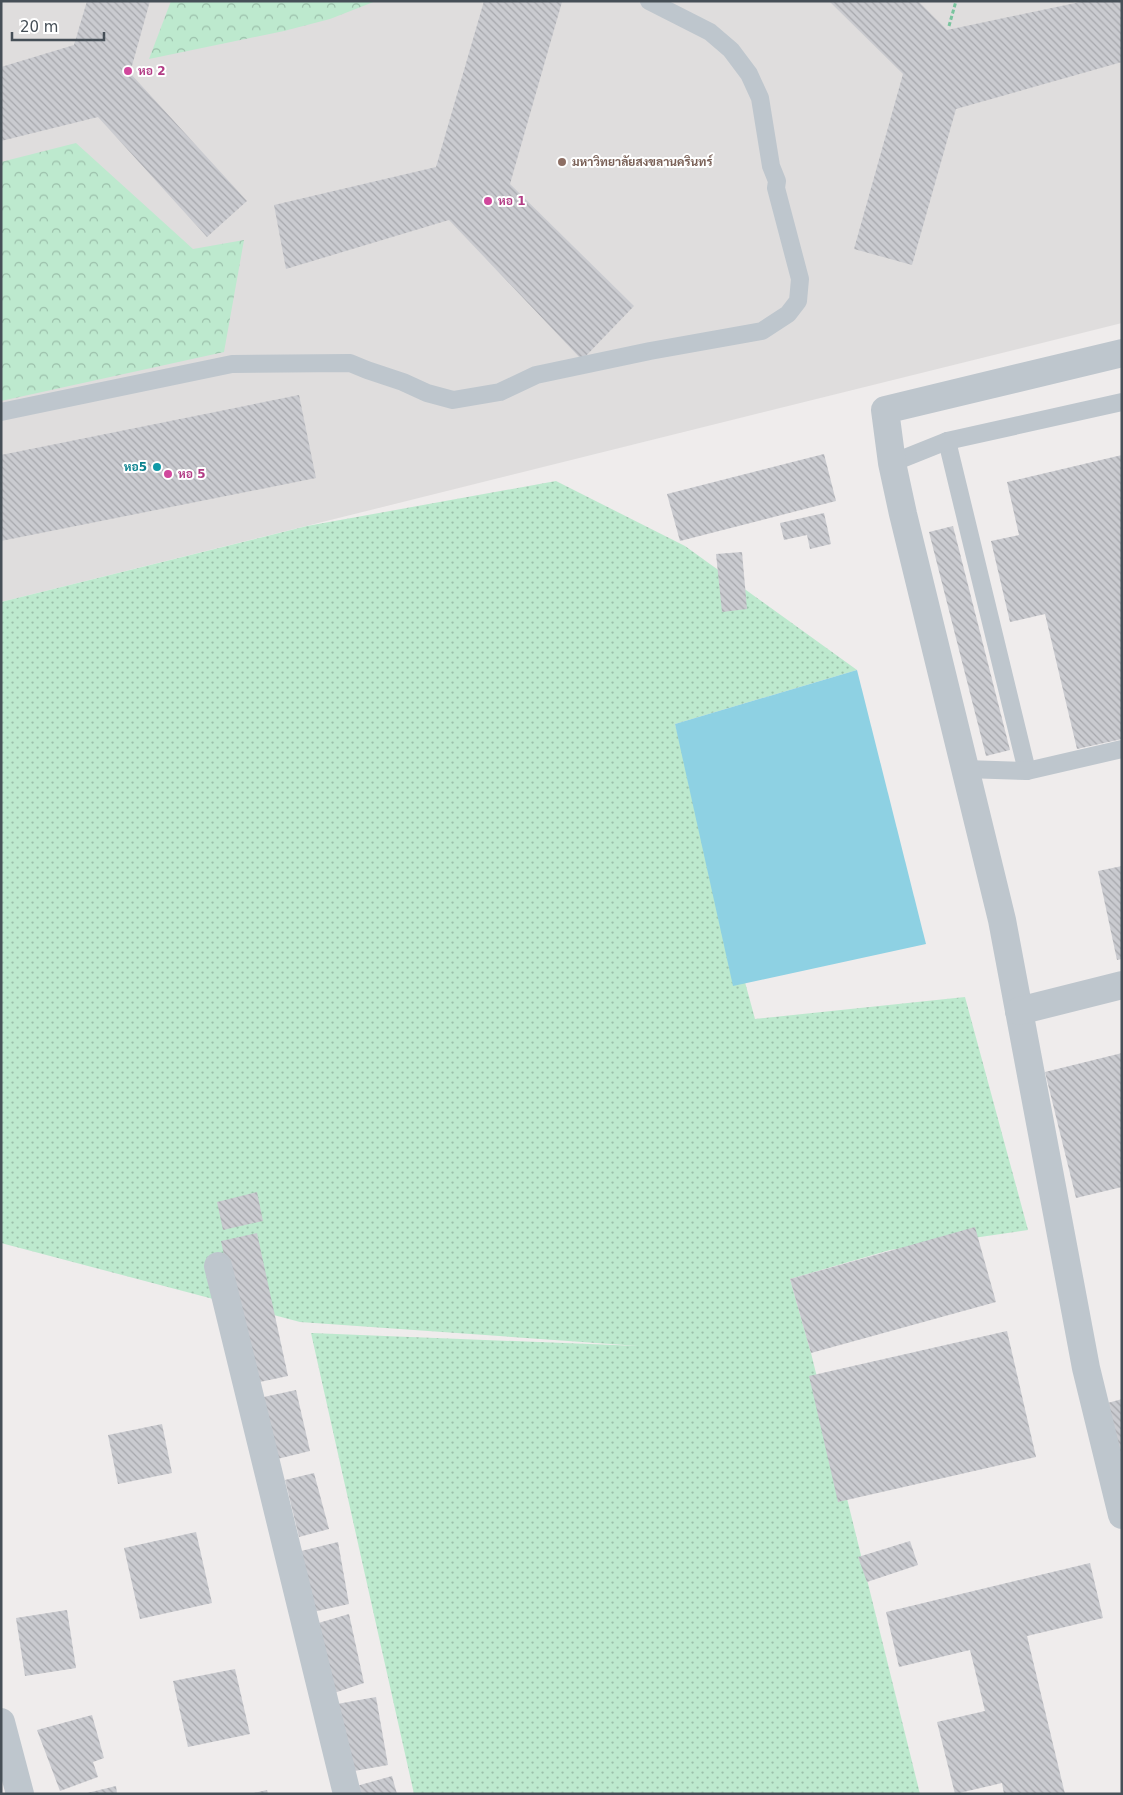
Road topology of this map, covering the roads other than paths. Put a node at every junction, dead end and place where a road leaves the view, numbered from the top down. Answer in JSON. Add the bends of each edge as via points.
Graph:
{"nodes":[{"id":1,"x":649,"y":1,"type":"edge"},
{"id":2,"x":1122,"y":353,"type":"edge"},
{"id":3,"x":1122,"y":402,"type":"edge"},
{"id":4,"x":1,"y":412,"type":"edge"},
{"id":5,"x":947,"y":440,"type":"junction"},
{"id":6,"x":892,"y":463,"type":"junction"},
{"id":7,"x":1122,"y":749,"type":"edge"},
{"id":8,"x":965,"y":769,"type":"junction"},
{"id":9,"x":1027,"y":771,"type":"junction"},
{"id":10,"x":1122,"y":985,"type":"edge"},
{"id":11,"x":1019,"y":1011,"type":"junction"},
{"id":12,"x":218,"y":1266,"type":"dead end"},
{"id":13,"x":1122,"y":1515,"type":"edge"},
{"id":14,"x":1,"y":1722,"type":"edge"},
{"id":15,"x":20,"y":1794,"type":"edge"},
{"id":16,"x":347,"y":1794,"type":"edge"}],
"edges":[{"from":1,"to":4,"type":"lane","via":[[710,32],[742,64],[757,90],[776,188],[800,279],[798,301],[773,325],[762,331],[536,375],[500,392],[452,400],[350,363],[232,364]]},
{"from":2,"to":6,"type":"street","via":[[885,410]]},
{"from":3,"to":5,"type":"lane"},
{"from":5,"to":6,"type":"lane"},
{"from":5,"to":9,"type":"lane"},
{"from":6,"to":8,"type":"street"},
{"from":7,"to":9,"type":"lane"},
{"from":8,"to":9,"type":"lane"},
{"from":8,"to":11,"type":"street","via":[[1002,920]]},
{"from":10,"to":11,"type":"street"},
{"from":11,"to":13,"type":"street","via":[[1086,1368]]},
{"from":12,"to":16,"type":"street"},
{"from":14,"to":15,"type":"street"}]}
